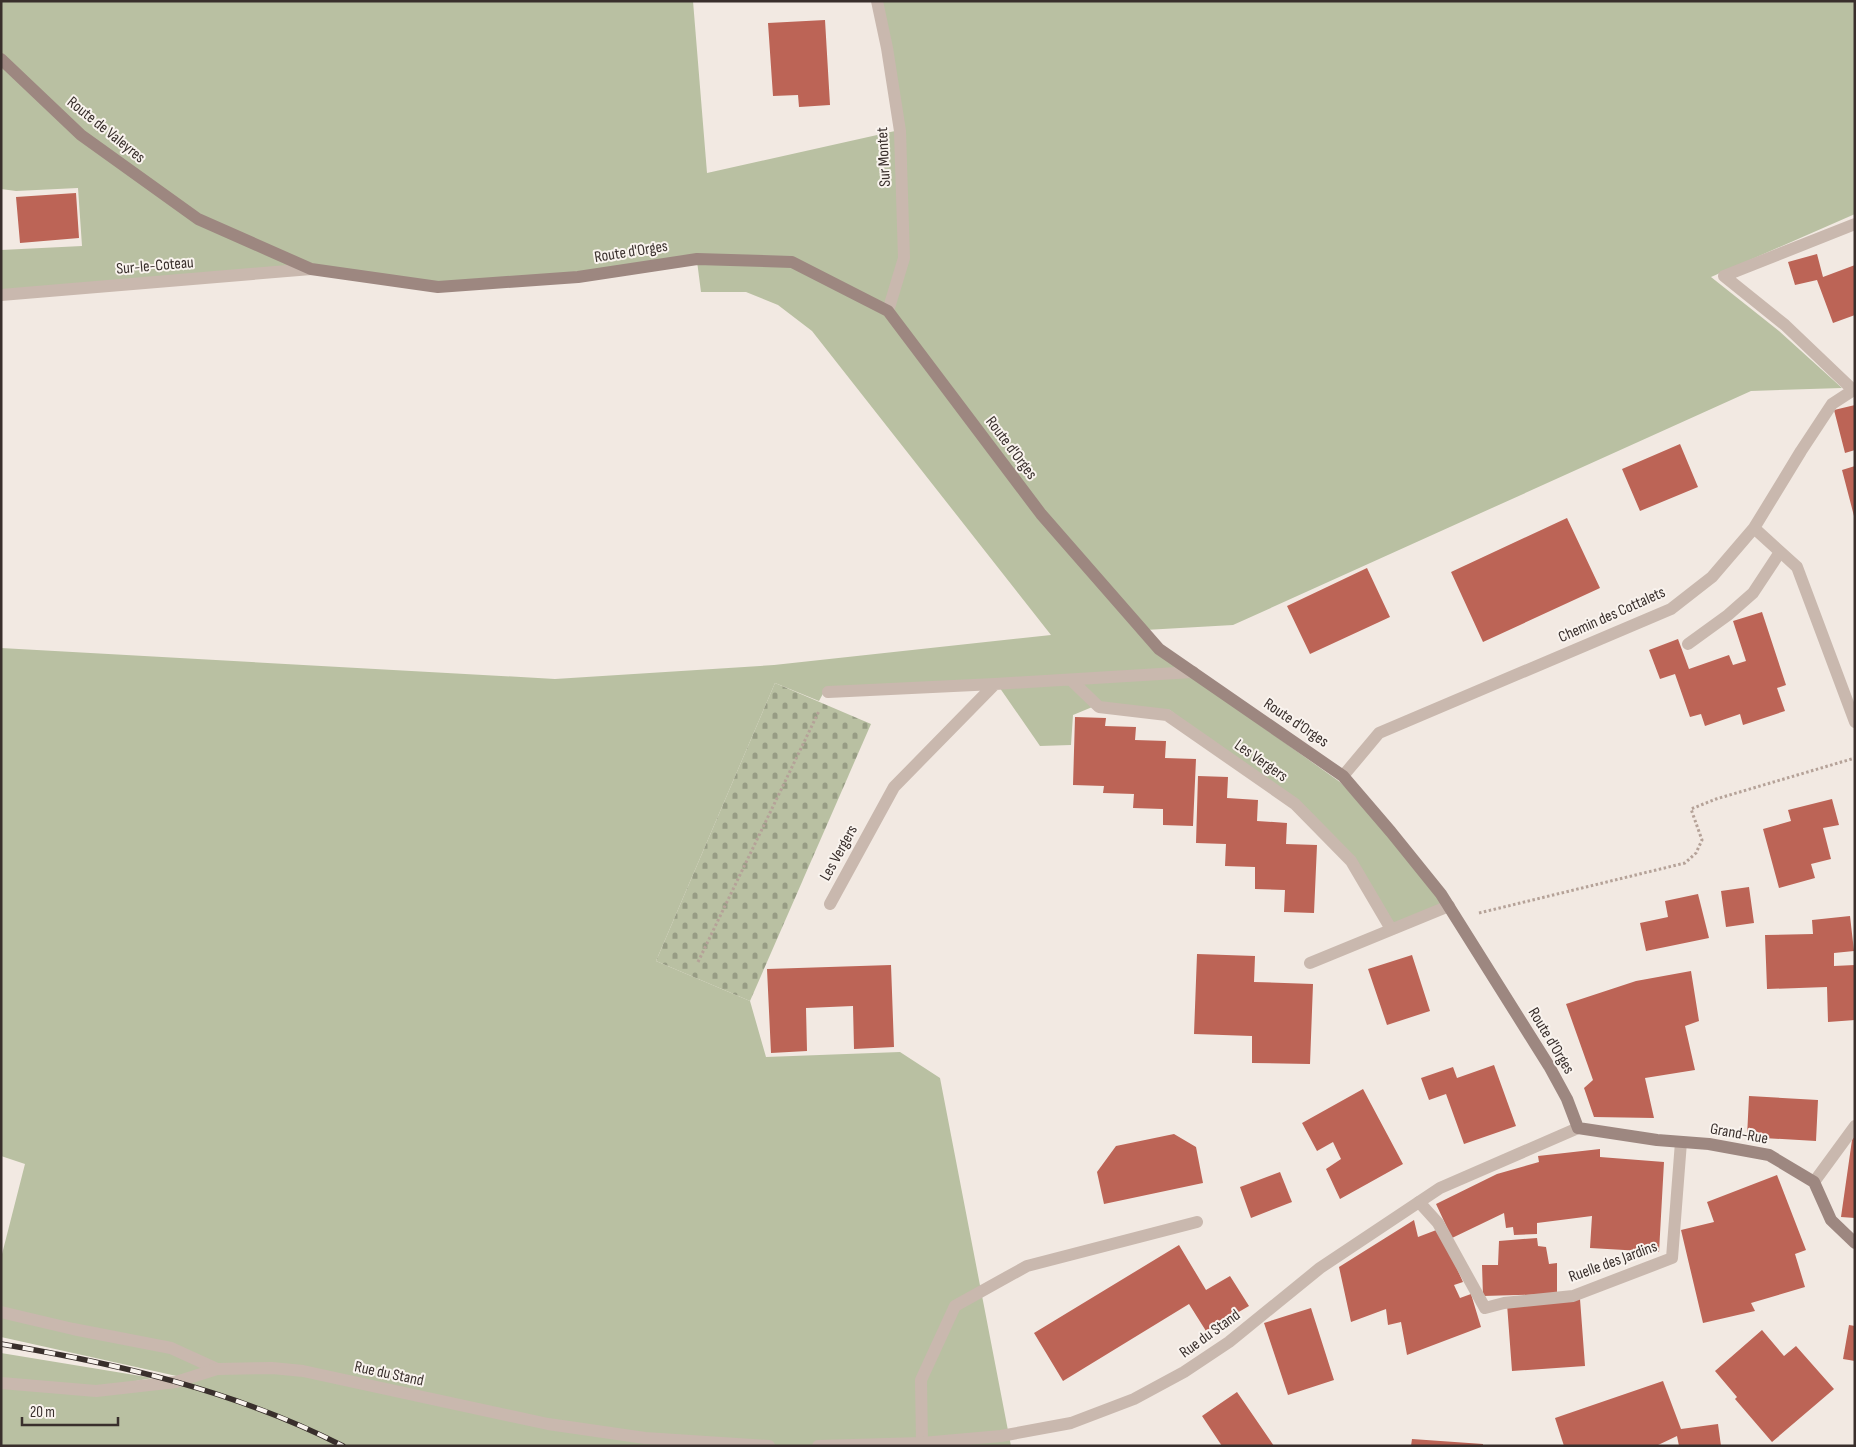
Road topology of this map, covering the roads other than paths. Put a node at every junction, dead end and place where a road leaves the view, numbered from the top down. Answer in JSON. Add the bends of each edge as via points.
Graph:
{"nodes":[{"id":1,"x":877,"y":1,"type":"edge"},
{"id":2,"x":1,"y":58,"type":"edge"},
{"id":3,"x":198,"y":219,"type":"joint"},
{"id":4,"x":1855,"y":224,"type":"edge"},
{"id":5,"x":311,"y":269,"type":"junction"},
{"id":6,"x":1,"y":294,"type":"edge"},
{"id":7,"x":888,"y":311,"type":"junction"},
{"id":8,"x":1854,"y":389,"type":"edge"},
{"id":9,"x":1754,"y":528,"type":"junction"},
{"id":10,"x":1780,"y":552,"type":"junction"},
{"id":11,"x":1688,"y":644,"type":"dead end"},
{"id":12,"x":1193,"y":672,"type":"junction"},
{"id":13,"x":1071,"y":680,"type":"junction"},
{"id":14,"x":995,"y":684,"type":"junction"},
{"id":15,"x":828,"y":692,"type":"road end"},
{"id":16,"x":1855,"y":722,"type":"edge"},
{"id":17,"x":1343,"y":776,"type":"junction"},
{"id":18,"x":830,"y":904,"type":"dead end"},
{"id":19,"x":1448,"y":906,"type":"junction"},
{"id":20,"x":1391,"y":929,"type":"junction"},
{"id":21,"x":1310,"y":964,"type":"dead end"},
{"id":22,"x":1855,"y":1126,"type":"edge"},
{"id":23,"x":1578,"y":1128,"type":"junction"},
{"id":24,"x":1681,"y":1142,"type":"junction"},
{"id":25,"x":1814,"y":1182,"type":"junction"},
{"id":26,"x":1419,"y":1202,"type":"junction"},
{"id":27,"x":1197,"y":1222,"type":"dead end"},
{"id":28,"x":1855,"y":1243,"type":"edge"},
{"id":29,"x":1,"y":1312,"type":"edge"},
{"id":30,"x":217,"y":1369,"type":"junction"},
{"id":31,"x":1,"y":1383,"type":"edge"},
{"id":32,"x":922,"y":1443,"type":"junction"},
{"id":33,"x":769,"y":1446,"type":"edge"},
{"id":34,"x":818,"y":1446,"type":"edge"}],
"edges":[{"from":1,"to":7,"type":"street","name":"Sur Montet","via":[[900,131],[904,258]]},
{"from":2,"to":3,"type":"street","name":"Route de Valeyres","via":[[81,135]]},
{"from":3,"to":5,"type":"street","name":"Route d'Orges"},
{"from":4,"to":8,"type":"street","via":[[1724,276],[1785,325]]},
{"from":5,"to":6,"type":"street","name":"Sur-le-Coteau"},
{"from":5,"to":7,"type":"street","name":"Route d'Orges","via":[[438,287],[578,277],[696,259],[792,262]]},
{"from":7,"to":12,"type":"street","name":"Route d'Orges","via":[[1041,514],[1159,649]]},
{"from":8,"to":9,"type":"street","name":"Chemin des Cottalets","via":[[1832,404]]},
{"from":9,"to":10,"type":"street"},
{"from":9,"to":17,"type":"street","name":"Chemin des Cottalets","via":[[1712,578],[1671,610],[1379,733]]},
{"from":10,"to":11,"type":"street","via":[[1753,593]]},
{"from":10,"to":16,"type":"street","via":[[1797,567]]},
{"from":12,"to":13,"type":"street"},
{"from":12,"to":17,"type":"street","name":"Route d'Orges"},
{"from":13,"to":14,"type":"street"},
{"from":13,"to":20,"type":"street","name":"Les Vergers","via":[[1100,707],[1167,715],[1295,804],[1351,861]]},
{"from":14,"to":15,"type":"street"},
{"from":14,"to":18,"type":"street","name":"Les Vergers","via":[[894,787]]},
{"from":17,"to":19,"type":"street","name":"Route d'Orges"},
{"from":19,"to":20,"type":"street"},
{"from":19,"to":23,"type":"street","name":"Route d'Orges","via":[[1549,1066],[1567,1098]]},
{"from":20,"to":21,"type":"street"},
{"from":22,"to":25,"type":"street"},
{"from":23,"to":24,"type":"street","name":"Grand-Rue"},
{"from":23,"to":26,"type":"street","name":"Rue du Stand","via":[[1440,1188]]},
{"from":24,"to":25,"type":"street","name":"Grand-Rue","via":[[1769,1155]]},
{"from":24,"to":26,"type":"street","name":"Ruelle des Jardins","via":[[1672,1258],[1573,1296],[1504,1302],[1485,1308],[1438,1224]]},
{"from":25,"to":28,"type":"street","via":[[1831,1220]]},
{"from":26,"to":32,"type":"street","name":"Rue du Stand","via":[[1320,1268],[1229,1342],[1184,1372],[1134,1399],[1071,1423],[1001,1436]]},
{"from":27,"to":32,"type":"street","via":[[1026,1266],[955,1306],[921,1380]]},
{"from":29,"to":30,"type":"street","via":[[171,1348]]},
{"from":30,"to":31,"type":"street","name":"Rue du Stand","via":[[176,1382],[96,1391]]},
{"from":30,"to":33,"type":"street","name":"Rue du Stand","via":[[303,1371],[548,1424],[645,1438]]},
{"from":32,"to":34,"type":"street","name":"Rue du Stand"}]}
